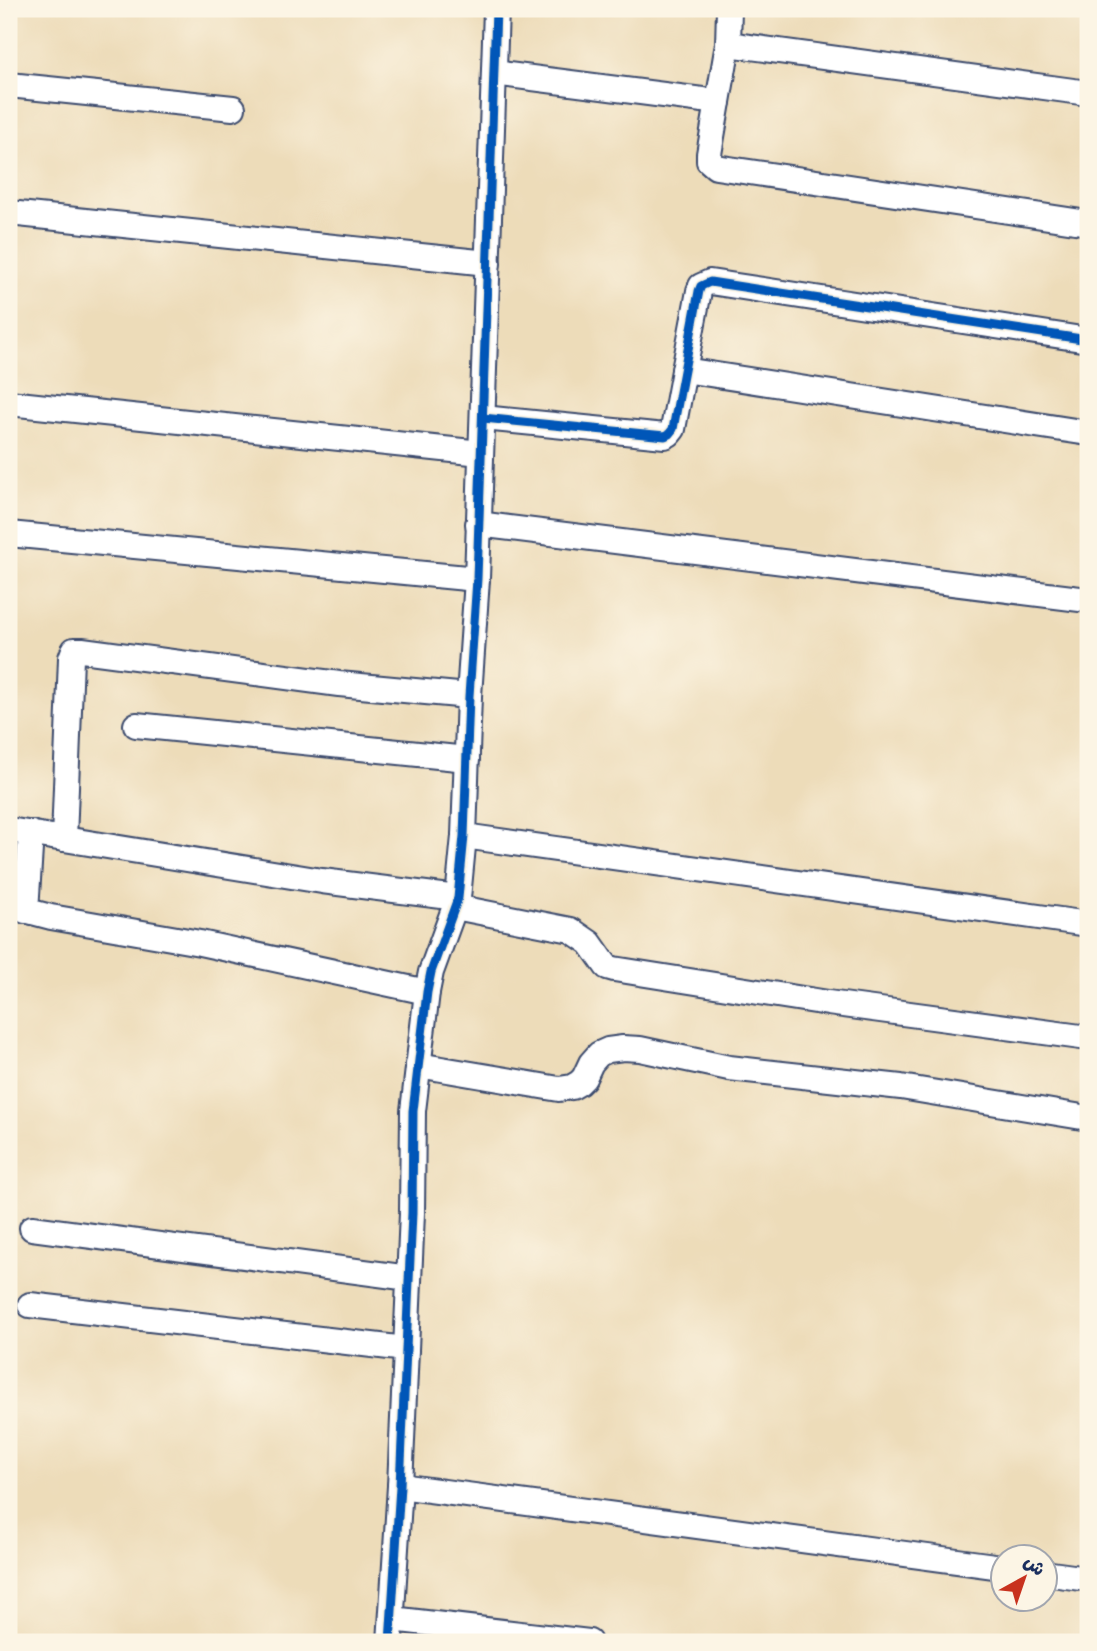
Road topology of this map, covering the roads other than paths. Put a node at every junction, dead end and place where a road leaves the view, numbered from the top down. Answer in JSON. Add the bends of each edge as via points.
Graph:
{"nodes":[{"id":1,"x":496,"y":9,"type":"edge"},
{"id":2,"x":729,"y":9,"type":"edge"},
{"id":3,"x":728,"y":44,"type":"junction"},
{"id":4,"x":494,"y":73,"type":"junction"},
{"id":5,"x":9,"y":85,"type":"edge"},
{"id":6,"x":1088,"y":93,"type":"edge"},
{"id":7,"x":718,"y":102,"type":"junction"},
{"id":8,"x":233,"y":108,"type":"dead end"},
{"id":9,"x":9,"y":213,"type":"edge"},
{"id":10,"x":1088,"y":223,"type":"edge"},
{"id":11,"x":488,"y":263,"type":"junction"},
{"id":12,"x":1088,"y":340,"type":"edge"},
{"id":13,"x":684,"y":370,"type":"junction"},
{"id":14,"x":9,"y":403,"type":"edge"},
{"id":15,"x":483,"y":418,"type":"junction"},
{"id":16,"x":1088,"y":433,"type":"edge"},
{"id":17,"x":481,"y":453,"type":"junction"},
{"id":18,"x":478,"y":524,"type":"junction"},
{"id":19,"x":9,"y":534,"type":"edge"},
{"id":20,"x":477,"y":579,"type":"junction"},
{"id":21,"x":1088,"y":600,"type":"edge"},
{"id":22,"x":469,"y":696,"type":"junction"},
{"id":23,"x":135,"y":725,"type":"dead end"},
{"id":24,"x":467,"y":759,"type":"junction"},
{"id":25,"x":20,"y":832,"type":"edge"},
{"id":26,"x":464,"y":836,"type":"junction"},
{"id":27,"x":64,"y":839,"type":"junction"},
{"id":28,"x":456,"y":903,"type":"junction"},
{"id":29,"x":17,"y":908,"type":"edge"},
{"id":30,"x":1088,"y":924,"type":"edge"},
{"id":31,"x":427,"y":992,"type":"junction"},
{"id":32,"x":1088,"y":1038,"type":"edge"},
{"id":33,"x":418,"y":1065,"type":"junction"},
{"id":34,"x":1088,"y":1118,"type":"edge"},
{"id":35,"x":32,"y":1228,"type":"dead end"},
{"id":36,"x":409,"y":1278,"type":"junction"},
{"id":37,"x":30,"y":1305,"type":"dead end"},
{"id":38,"x":406,"y":1349,"type":"junction"},
{"id":39,"x":400,"y":1486,"type":"junction"},
{"id":40,"x":988,"y":1565,"type":"edge"},
{"id":41,"x":1058,"y":1575,"type":"edge"},
{"id":42,"x":1088,"y":1579,"type":"edge"},
{"id":43,"x":391,"y":1631,"type":"edge"},
{"id":44,"x":589,"y":1642,"type":"edge"}],
"edges":[{"from":1,"to":4,"type":"street"},
{"from":2,"to":3,"type":"street"},
{"from":3,"to":6,"type":"street"},
{"from":3,"to":7,"type":"street"},
{"from":4,"to":7,"type":"street"},
{"from":4,"to":11,"type":"street"},
{"from":5,"to":8,"type":"street"},
{"from":7,"to":10,"type":"street","via":[[709,154],[716,167]]},
{"from":9,"to":11,"type":"street"},
{"from":11,"to":15,"type":"street"},
{"from":12,"to":13,"type":"street","via":[[710,282],[699,291]]},
{"from":13,"to":15,"type":"street","via":[[673,429],[665,436]]},
{"from":13,"to":16,"type":"street"},
{"from":14,"to":17,"type":"street"},
{"from":15,"to":17,"type":"street"},
{"from":17,"to":18,"type":"street"},
{"from":18,"to":20,"type":"street"},
{"from":18,"to":21,"type":"street"},
{"from":19,"to":20,"type":"street"},
{"from":20,"to":22,"type":"street"},
{"from":22,"to":24,"type":"street"},
{"from":22,"to":27,"type":"street","via":[[74,650]]},
{"from":23,"to":24,"type":"street"},
{"from":24,"to":26,"type":"street"},
{"from":25,"to":27,"type":"street"},
{"from":25,"to":29,"type":"street"},
{"from":26,"to":28,"type":"street"},
{"from":26,"to":30,"type":"street"},
{"from":27,"to":28,"type":"street"},
{"from":28,"to":31,"type":"street"},
{"from":28,"to":32,"type":"street","via":[[571,930],[614,969]]},
{"from":29,"to":31,"type":"street"},
{"from":31,"to":33,"type":"street"},
{"from":33,"to":34,"type":"street","via":[[559,1089],[579,1083],[599,1054],[640,1049],[729,1068],[901,1087]]},
{"from":33,"to":36,"type":"street"},
{"from":35,"to":36,"type":"street"},
{"from":36,"to":38,"type":"street"},
{"from":37,"to":38,"type":"street"},
{"from":38,"to":39,"type":"street"},
{"from":39,"to":40,"type":"street"},
{"from":39,"to":43,"type":"street"},
{"from":41,"to":42,"type":"street"},
{"from":43,"to":44,"type":"street"}]}
